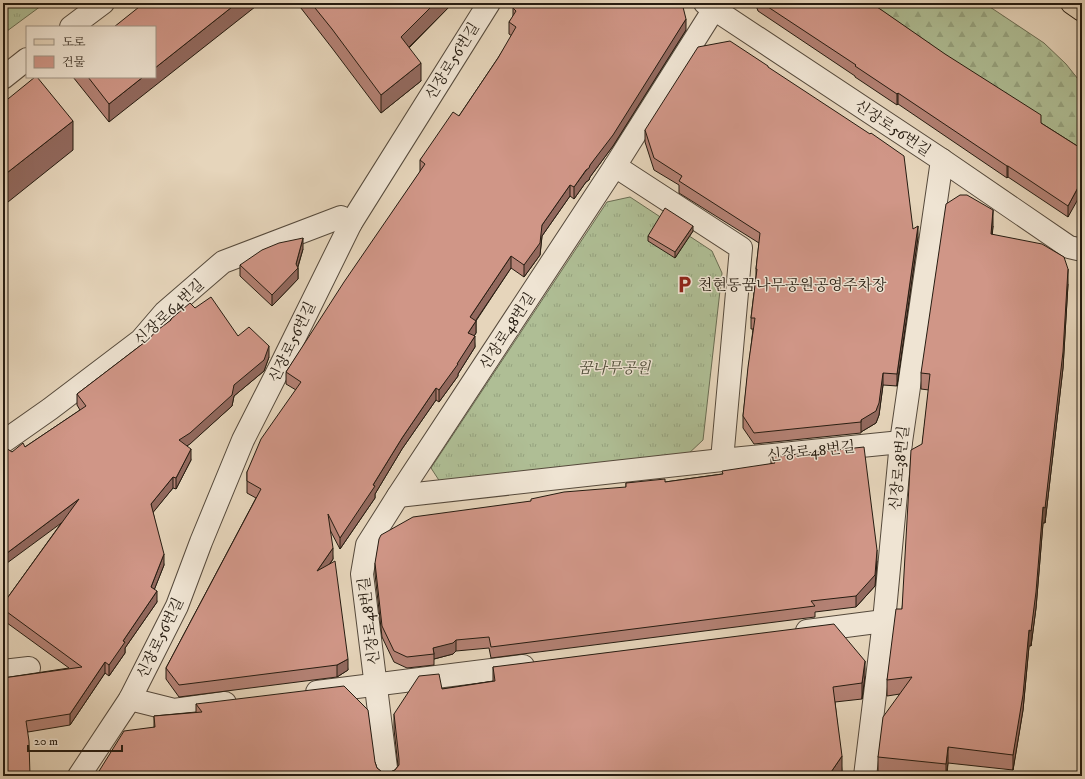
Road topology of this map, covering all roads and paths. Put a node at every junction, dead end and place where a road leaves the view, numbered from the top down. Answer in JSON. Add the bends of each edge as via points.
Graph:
{"nodes":[{"id":1,"x":103,"y":3,"type":"edge"},
{"id":2,"x":489,"y":3,"type":"edge"},
{"id":3,"x":1072,"y":3,"type":"edge"},
{"id":4,"x":710,"y":6,"type":"edge"},
{"id":5,"x":1082,"y":10,"type":"edge"},
{"id":6,"x":71,"y":26,"type":"edge"},
{"id":7,"x":26,"y":60,"type":"edge"},
{"id":8,"x":3,"y":78,"type":"edge"},
{"id":9,"x":942,"y":160,"type":"junction"},
{"id":10,"x":615,"y":166,"type":"junction"},
{"id":11,"x":351,"y":222,"type":"junction"},
{"id":12,"x":1082,"y":250,"type":"edge"},
{"id":13,"x":3,"y":442,"type":"edge"},
{"id":14,"x":901,"y":442,"type":"junction"},
{"id":15,"x":722,"y":460,"type":"junction"},
{"id":16,"x":398,"y":496,"type":"junction"},
{"id":17,"x":884,"y":621,"type":"junction"},
{"id":18,"x":788,"y":633,"type":"edge"},
{"id":19,"x":543,"y":663,"type":"edge"},
{"id":20,"x":29,"y":668,"type":"dead end"},
{"id":21,"x":3,"y":671,"type":"edge"},
{"id":22,"x":376,"y":684,"type":"junction"},
{"id":23,"x":298,"y":694,"type":"edge"},
{"id":24,"x":130,"y":700,"type":"junction"},
{"id":25,"x":244,"y":701,"type":"edge"},
{"id":26,"x":79,"y":776,"type":"edge"},
{"id":27,"x":387,"y":776,"type":"edge"},
{"id":28,"x":865,"y":776,"type":"edge"}],
"edges":[{"from":1,"to":6,"type":"street"},
{"from":2,"to":11,"type":"street","name":"신장로56번길"},
{"from":3,"to":5,"type":"main road"},
{"from":4,"to":9,"type":"street","name":"신장로56번길"},
{"from":4,"to":10,"type":"street","name":"신장로48번길"},
{"from":7,"to":8,"type":"street"},
{"from":9,"to":12,"type":"street","name":"신장로56번길","via":[[1069,247]]},
{"from":9,"to":14,"type":"street","name":"신장로38번길"},
{"from":10,"to":15,"type":"street","via":[[741,248]]},
{"from":10,"to":16,"type":"street","name":"신장로48번길"},
{"from":11,"to":13,"type":"street","name":"신장로64번길","via":[[341,217],[223,262],[165,312],[141,340]]},
{"from":11,"to":24,"type":"street","name":"신장로56번길","via":[[243,440],[177,606]]},
{"from":14,"to":15,"type":"street","name":"신장로48번길"},
{"from":14,"to":17,"type":"street","name":"신장로38번길"},
{"from":15,"to":16,"type":"street","name":"신장로48번길"},
{"from":16,"to":22,"type":"street","name":"신장로48번길","via":[[367,545],[362,574]]},
{"from":17,"to":18,"type":"street"},
{"from":17,"to":28,"type":"street","name":"신장로38번길"},
{"from":19,"to":22,"type":"street","name":"신장로48번길"},
{"from":20,"to":21,"type":"street"},
{"from":22,"to":23,"type":"street"},
{"from":22,"to":27,"type":"street","name":"신장로48번길"},
{"from":24,"to":25,"type":"street","name":"신장로56번길","via":[[174,710]]},
{"from":24,"to":26,"type":"street","name":"신장로56번길"}]}
